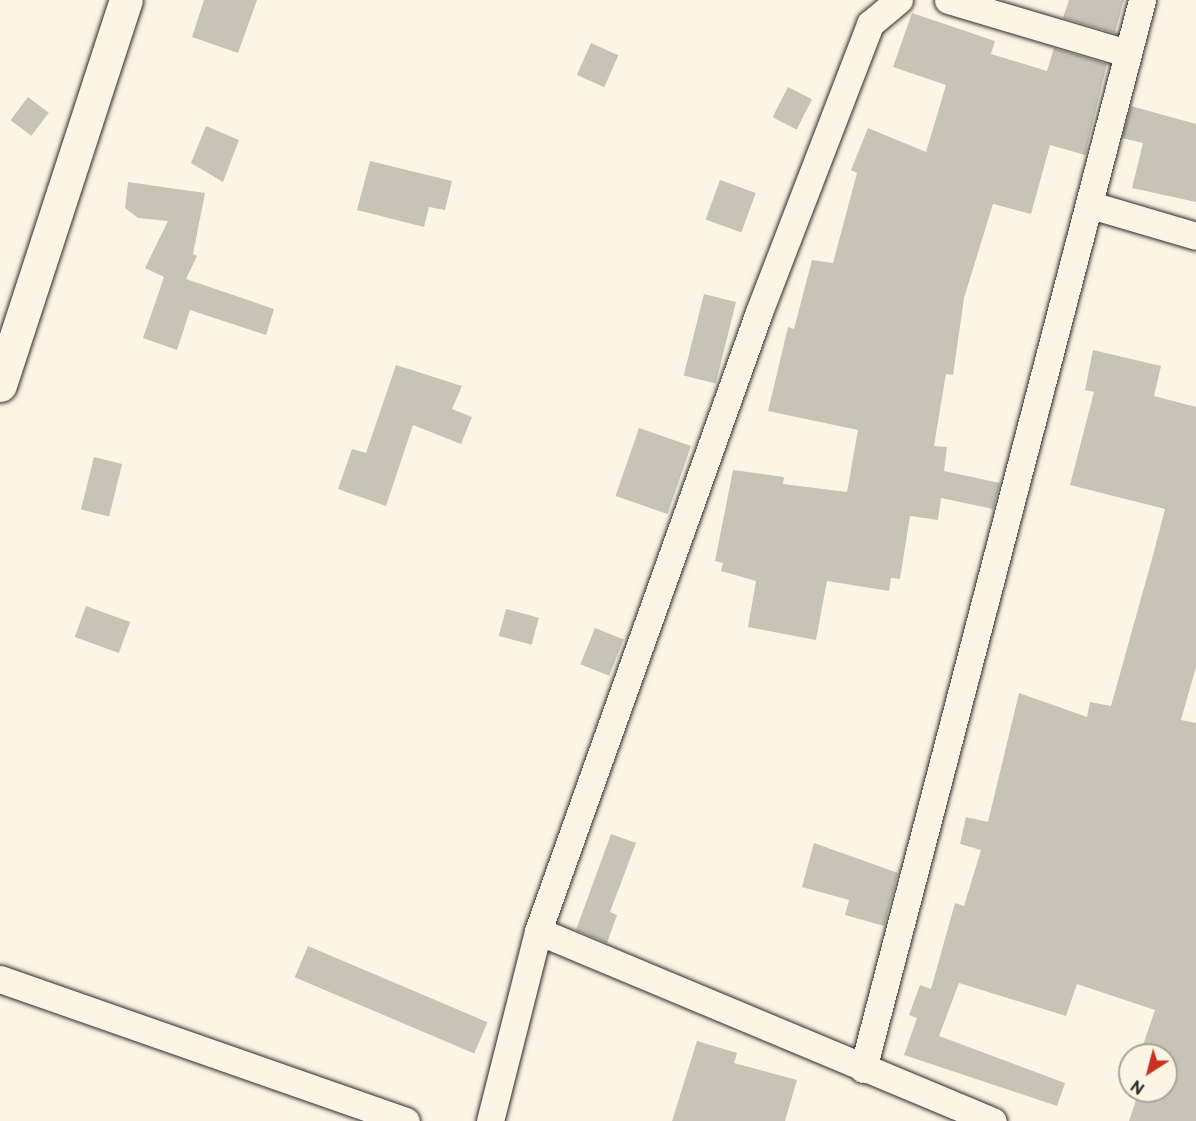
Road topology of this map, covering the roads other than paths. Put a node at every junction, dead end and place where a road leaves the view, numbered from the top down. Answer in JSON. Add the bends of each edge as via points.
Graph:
{"nodes":[{"id":1,"x":126,"y":0,"type":"edge"},
{"id":2,"x":899,"y":0,"type":"edge"},
{"id":3,"x":948,"y":0,"type":"edge"},
{"id":4,"x":1142,"y":0,"type":"edge"},
{"id":5,"x":1127,"y":53,"type":"junction"},
{"id":6,"x":1091,"y":205,"type":"junction"},
{"id":7,"x":1196,"y":236,"type":"edge"},
{"id":8,"x":0,"y":385,"type":"edge"},
{"id":9,"x":538,"y":931,"type":"junction"},
{"id":10,"x":0,"y":979,"type":"edge"},
{"id":11,"x":863,"y":1069,"type":"junction"},
{"id":12,"x":372,"y":1116,"type":"edge"},
{"id":13,"x":406,"y":1121,"type":"edge"},
{"id":14,"x":490,"y":1121,"type":"edge"},
{"id":15,"x":993,"y":1121,"type":"edge"}],
"edges":[{"from":1,"to":8,"type":"highway"},
{"from":2,"to":9,"type":"street","via":[[870,24],[759,312]]},
{"from":3,"to":5,"type":"street"},
{"from":4,"to":5,"type":"street"},
{"from":5,"to":6,"type":"street"},
{"from":6,"to":7,"type":"street"},
{"from":6,"to":11,"type":"street","via":[[953,713]]},
{"from":9,"to":11,"type":"street"},
{"from":9,"to":14,"type":"street"},
{"from":10,"to":12,"type":"street"},
{"from":11,"to":15,"type":"street"},
{"from":12,"to":13,"type":"street"}]}
